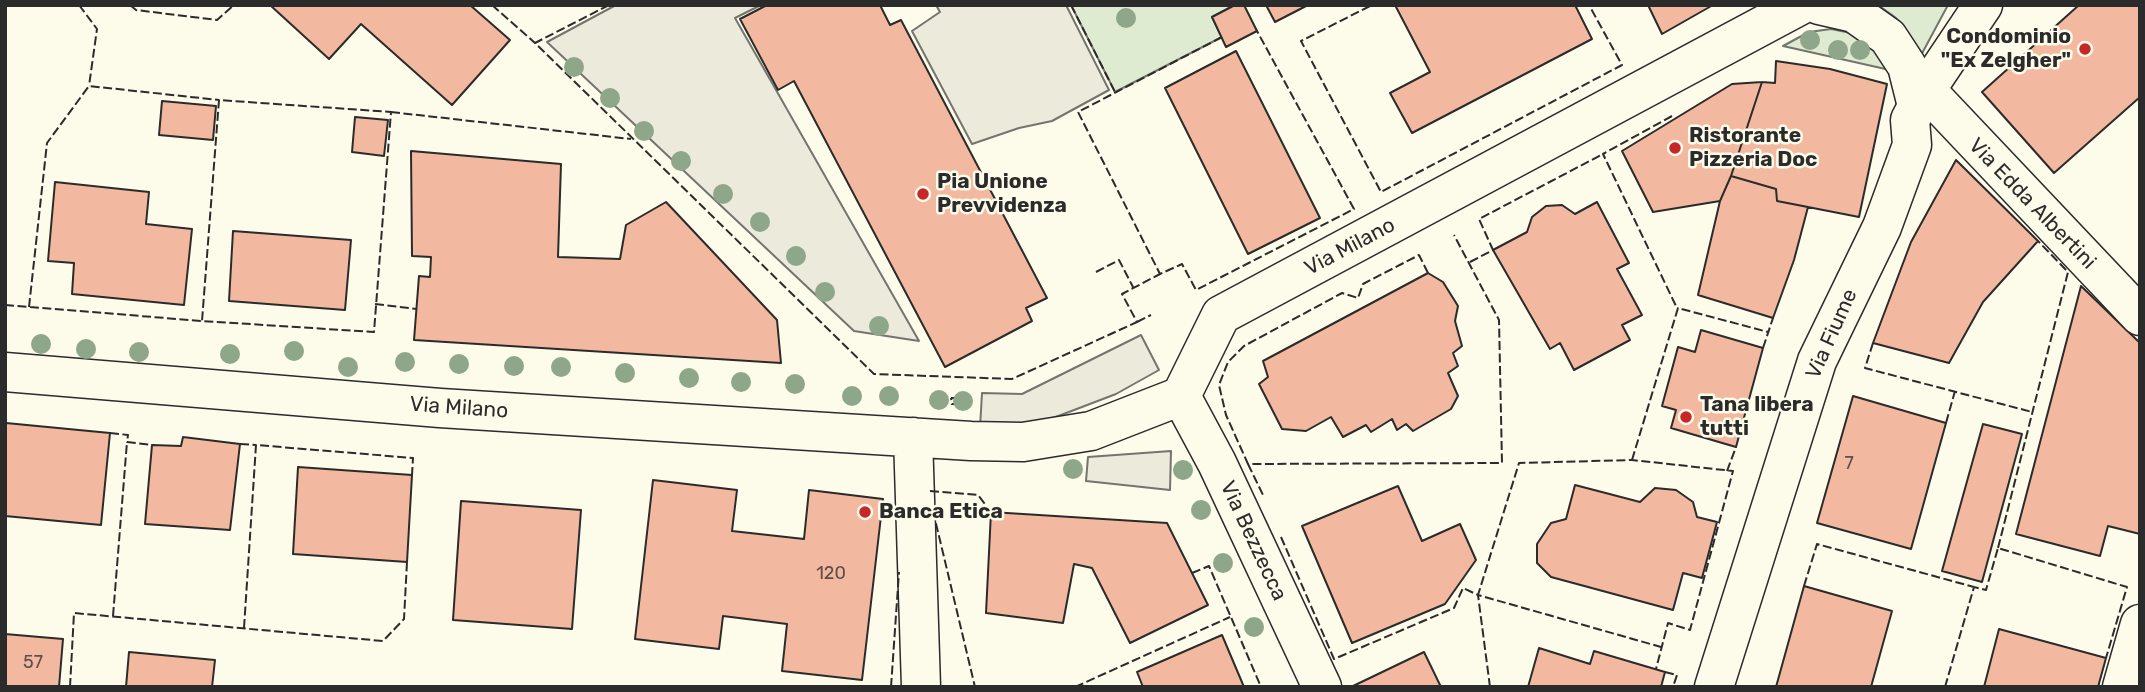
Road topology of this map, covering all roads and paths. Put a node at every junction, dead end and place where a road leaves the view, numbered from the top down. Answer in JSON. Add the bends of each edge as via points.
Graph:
{"nodes":[{"id":1,"x":1801,"y":5,"type":"edge"},
{"id":2,"x":1819,"y":5,"type":"edge"},
{"id":3,"x":1983,"y":5,"type":"edge"},
{"id":4,"x":1922,"y":98,"type":"junction"},
{"id":5,"x":2140,"y":316,"type":"edge"},
{"id":6,"x":5,"y":372,"type":"edge"},
{"id":7,"x":1181,"y":396,"type":"junction"},
{"id":8,"x":913,"y":437,"type":"junction"},
{"id":9,"x":2140,"y":624,"type":"edge"},
{"id":10,"x":921,"y":687,"type":"edge"},
{"id":11,"x":1322,"y":687,"type":"edge"},
{"id":12,"x":1714,"y":687,"type":"edge"},
{"id":13,"x":2122,"y":687,"type":"edge"}],
"edges":[{"from":1,"to":7,"type":"street","name":"Via Milano","via":[[1221,315]]},
{"from":2,"to":4,"type":"street","via":[[1854,13],[1888,37]]},
{"from":3,"to":4,"type":"street"},
{"from":4,"to":5,"type":"street","name":"Via Edda Albertini"},
{"from":4,"to":12,"type":"street","name":"Via Fiume","via":[[1910,120],[1912,145],[1882,227],[1814,369]]},
{"from":6,"to":8,"type":"street","name":"Via Milano","via":[[440,408]]},
{"from":7,"to":8,"type":"street","name":"Via Milano","via":[[1091,431],[1023,442]]},
{"from":7,"to":11,"type":"street","name":"Via Bezzecca"},
{"from":8,"to":10,"type":"street"},
{"from":9,"to":13,"type":"street"}]}
